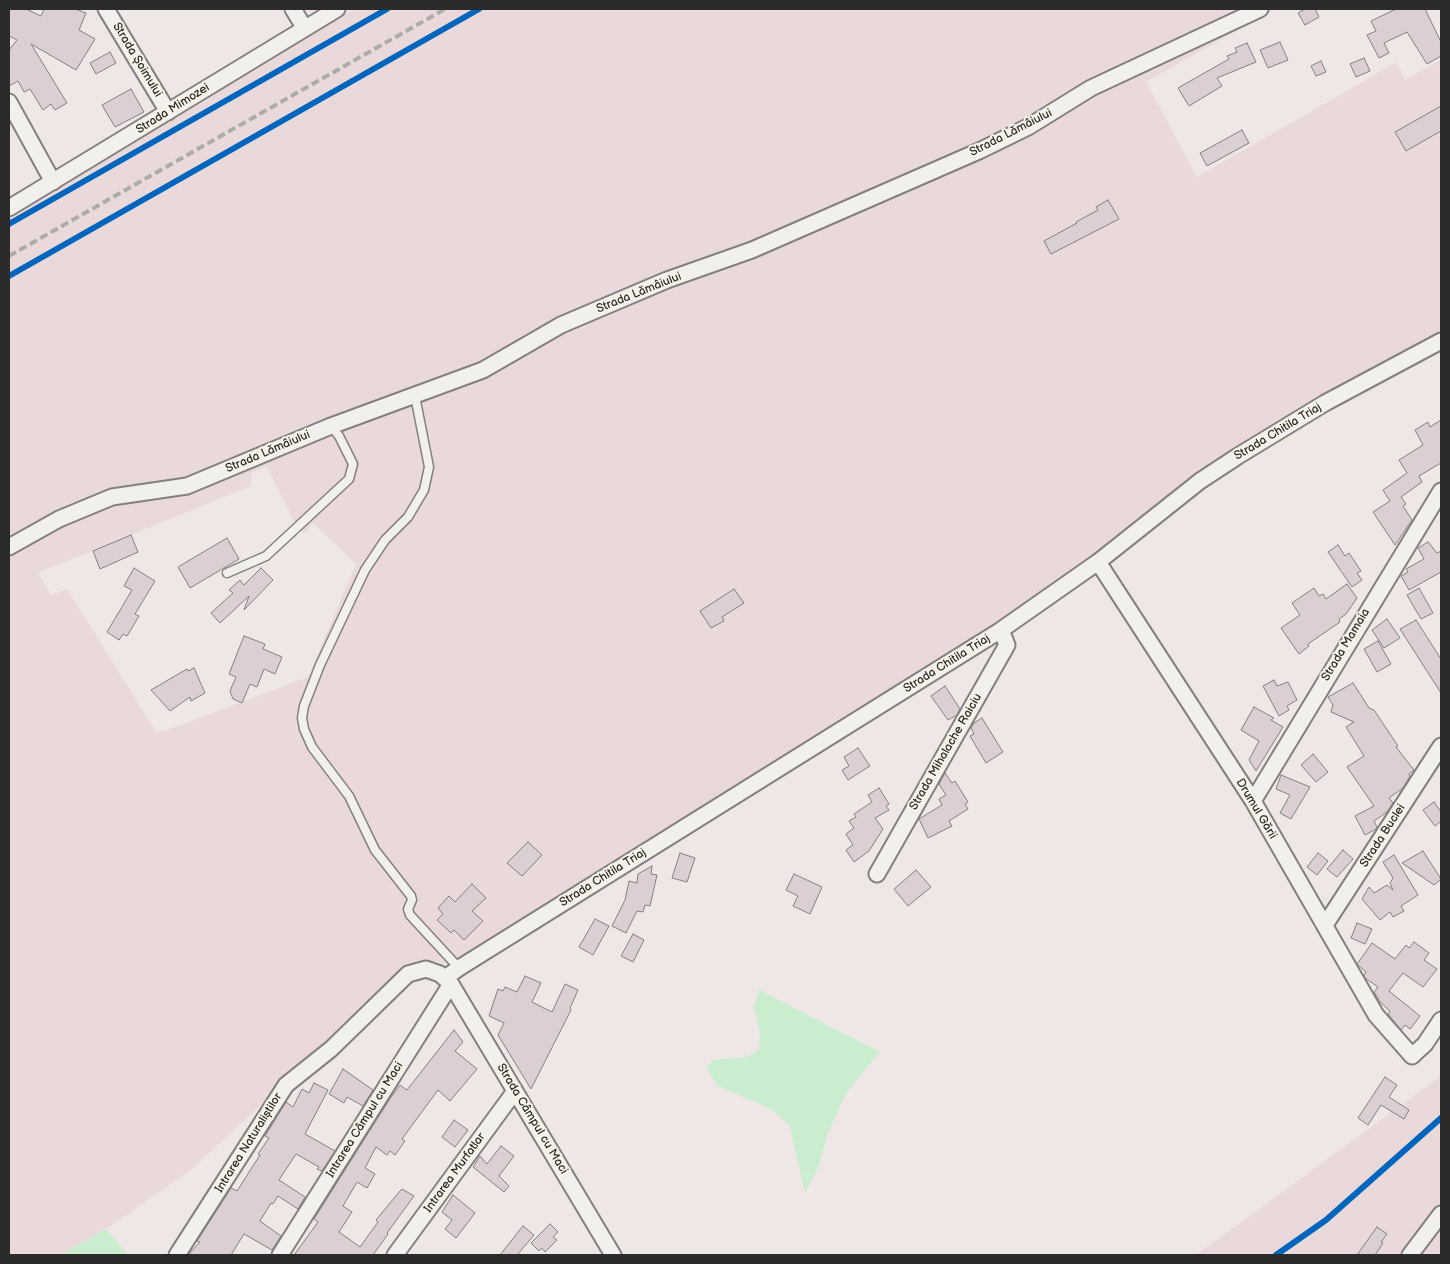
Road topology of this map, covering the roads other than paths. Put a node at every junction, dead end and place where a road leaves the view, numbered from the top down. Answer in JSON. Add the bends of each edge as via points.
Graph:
{"nodes":[{"id":1,"x":106,"y":9,"type":"edge"},
{"id":2,"x":293,"y":9,"type":"edge"},
{"id":3,"x":337,"y":9,"type":"edge"},
{"id":4,"x":1260,"y":9,"type":"edge"},
{"id":5,"x":304,"y":27,"type":"junction"},
{"id":6,"x":9,"y":102,"type":"edge"},
{"id":7,"x":168,"y":112,"type":"junction"},
{"id":8,"x":53,"y":182,"type":"junction"},
{"id":9,"x":9,"y":208,"type":"edge"},
{"id":10,"x":1441,"y":341,"type":"edge"},
{"id":11,"x":415,"y":396,"type":"junction"},
{"id":12,"x":330,"y":426,"type":"junction"},
{"id":13,"x":1441,"y":490,"type":"edge"},
{"id":14,"x":9,"y":547,"type":"edge"},
{"id":15,"x":1098,"y":562,"type":"junction"},
{"id":16,"x":228,"y":574,"type":"dead end"},
{"id":17,"x":1001,"y":630,"type":"junction"},
{"id":18,"x":1441,"y":746,"type":"edge"},
{"id":19,"x":1253,"y":802,"type":"junction"},
{"id":20,"x":877,"y":874,"type":"dead end"},
{"id":21,"x":1325,"y":925,"type":"junction"},
{"id":22,"x":459,"y":968,"type":"junction"},
{"id":23,"x":448,"y":981,"type":"junction"},
{"id":24,"x":1441,"y":1020,"type":"edge"},
{"id":25,"x":515,"y":1091,"type":"junction"},
{"id":26,"x":1441,"y":1214,"type":"edge"},
{"id":27,"x":177,"y":1255,"type":"edge"},
{"id":28,"x":280,"y":1255,"type":"edge"},
{"id":29,"x":395,"y":1255,"type":"edge"},
{"id":30,"x":613,"y":1255,"type":"edge"},
{"id":31,"x":1410,"y":1255,"type":"edge"}],
"edges":[{"from":1,"to":7,"type":"street","name":"Strada Șoimului"},
{"from":2,"to":5,"type":"street"},
{"from":3,"to":5,"type":"street","name":"Strada Mimozei"},
{"from":4,"to":11,"type":"street","name":"Strada Lămâiului","via":[[1091,88],[1028,127],[979,151],[752,250],[667,280],[582,316],[483,370]]},
{"from":5,"to":7,"type":"street","name":"Strada Mimozei"},
{"from":6,"to":8,"type":"street"},
{"from":7,"to":8,"type":"street","name":"Strada Mimozei"},
{"from":8,"to":9,"type":"street","name":"Strada Mimozei"},
{"from":10,"to":15,"type":"street","name":"Strada Chitila Triaj","via":[[1325,403],[1238,456],[1172,502]]},
{"from":11,"to":12,"type":"street","name":"Strada Lămâiului"},
{"from":11,"to":22,"type":"lane","via":[[429,467],[424,490],[408,517],[385,540],[365,570],[320,664],[302,718],[307,738],[349,796],[375,850],[411,896],[410,915]]},
{"from":12,"to":14,"type":"street","name":"Strada Lămâiului","via":[[187,486],[112,497],[59,519]]},
{"from":12,"to":16,"type":"lane","via":[[339,436],[353,464],[350,479],[266,556]]},
{"from":13,"to":19,"type":"street","name":"Strada Mamaia"},
{"from":15,"to":17,"type":"street","name":"Strada Chitila Triaj"},
{"from":15,"to":19,"type":"street","name":"Drumul Gării"},
{"from":17,"to":20,"type":"street","name":"Strada Mihalache Raiciu","via":[[1007,645]]},
{"from":17,"to":22,"type":"street","name":"Strada Chitila Triaj"},
{"from":18,"to":21,"type":"street","name":"Strada Buclei"},
{"from":19,"to":21,"type":"street","name":"Drumul Gării"},
{"from":21,"to":24,"type":"street","name":"Drumul Gării","via":[[1374,1011],[1412,1056],[1426,1044]]},
{"from":22,"to":23,"type":"street","name":"Strada Chitila Triaj"},
{"from":23,"to":25,"type":"street","name":"Strada Câmpul cu Maci"},
{"from":23,"to":27,"type":"street","name":"Intrarea Naturaliștilor","via":[[426,969],[408,974],[331,1049],[286,1084]]},
{"from":23,"to":28,"type":"street","name":"Intrarea Câmpul cu Maci"},
{"from":25,"to":29,"type":"street","name":"Intrarea Murfatlar"},
{"from":25,"to":30,"type":"street","name":"Strada Câmpul cu Maci"},
{"from":26,"to":31,"type":"street"}]}
